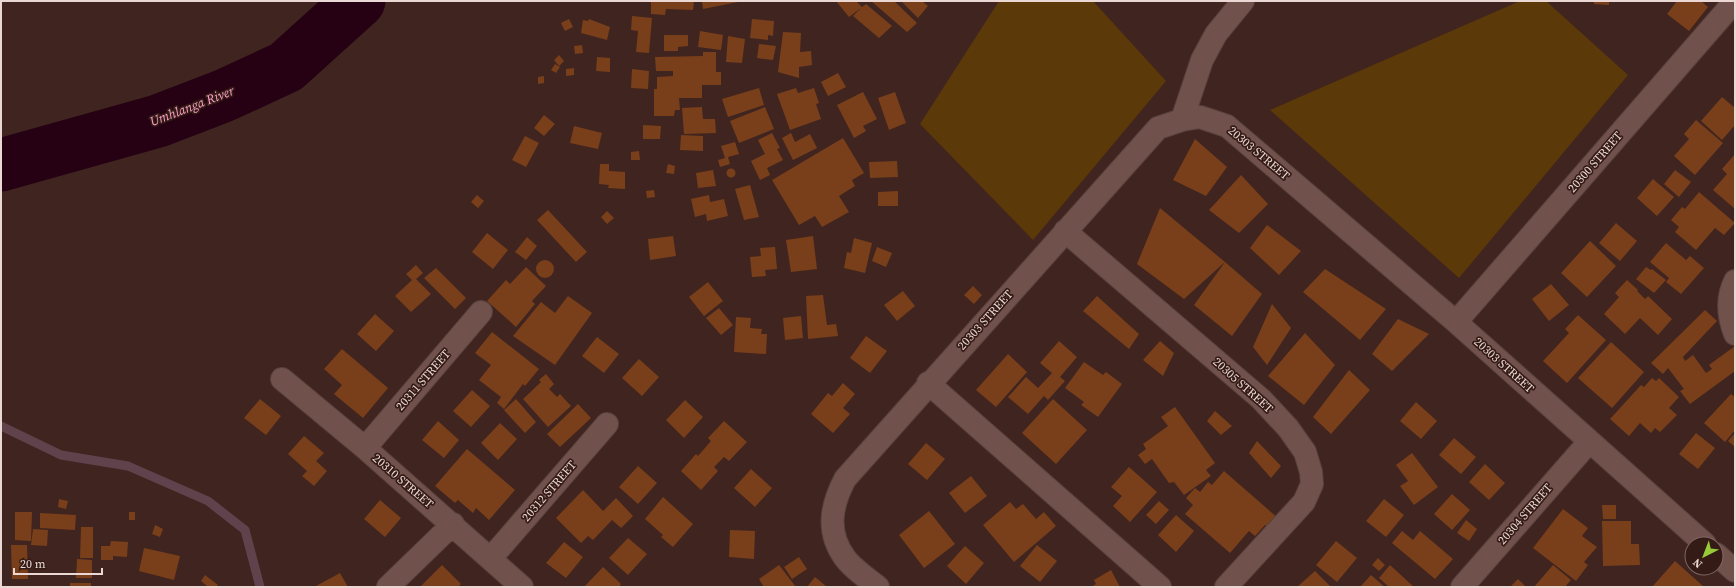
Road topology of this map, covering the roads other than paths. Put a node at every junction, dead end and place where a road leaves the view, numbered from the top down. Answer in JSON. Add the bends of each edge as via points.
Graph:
{"nodes":[{"id":1,"x":1243,"y":1,"type":"edge"},
{"id":2,"x":1735,"y":1,"type":"edge"},
{"id":3,"x":1182,"y":120,"type":"junction"},
{"id":4,"x":1065,"y":231,"type":"junction"},
{"id":5,"x":1735,"y":281,"type":"edge"},
{"id":6,"x":481,"y":312,"type":"dead end"},
{"id":7,"x":1456,"y":322,"type":"junction"},
{"id":8,"x":1735,"y":334,"type":"edge"},
{"id":9,"x":282,"y":379,"type":"dead end"},
{"id":10,"x":928,"y":383,"type":"junction"},
{"id":11,"x":608,"y":424,"type":"dead end"},
{"id":12,"x":1589,"y":442,"type":"junction"},
{"id":13,"x":365,"y":448,"type":"junction"},
{"id":14,"x":452,"y":524,"type":"junction"},
{"id":15,"x":1696,"y":536,"type":"edge"},
{"id":16,"x":491,"y":558,"type":"junction"},
{"id":17,"x":1724,"y":561,"type":"edge"},
{"id":18,"x":1735,"y":571,"type":"edge"},
{"id":19,"x":388,"y":587,"type":"edge"},
{"id":20,"x":522,"y":587,"type":"edge"},
{"id":21,"x":878,"y":587,"type":"edge"},
{"id":22,"x":1160,"y":587,"type":"edge"},
{"id":23,"x":1226,"y":587,"type":"edge"},
{"id":24,"x":1462,"y":587,"type":"edge"}],
"edges":[{"from":1,"to":3,"type":"street","via":[[1216,34],[1202,60]]},
{"from":2,"to":7,"type":"street","name":"20300 STREET"},
{"from":3,"to":4,"type":"street","name":"20303 STREET","via":[[1158,128]]},
{"from":3,"to":7,"type":"street","name":"20303 STREET","via":[[1200,117],[1227,126]]},
{"from":4,"to":10,"type":"street","name":"20303 STREET"},
{"from":4,"to":23,"type":"street","name":"20305 STREET","via":[[1261,399],[1305,452],[1312,484],[1304,502]]},
{"from":5,"to":8,"type":"street","via":[[1728,308]]},
{"from":6,"to":13,"type":"street","name":"20311 STREET"},
{"from":7,"to":12,"type":"street","name":"20303 STREET"},
{"from":9,"to":13,"type":"street","name":"20310 STREET"},
{"from":10,"to":21,"type":"street","name":"20303 STREET","via":[[844,479],[835,497],[832,518],[834,537],[845,559]]},
{"from":10,"to":22,"type":"street"},
{"from":11,"to":16,"type":"street","name":"20312 STREET"},
{"from":12,"to":15,"type":"street","name":"20303 STREET"},
{"from":12,"to":24,"type":"street","name":"20304 STREET"},
{"from":13,"to":14,"type":"street","name":"20310 STREET"},
{"from":14,"to":16,"type":"street","name":"20310 STREET"},
{"from":14,"to":19,"type":"street"},
{"from":16,"to":20,"type":"street","name":"20310 STREET"},
{"from":17,"to":18,"type":"street"}]}
